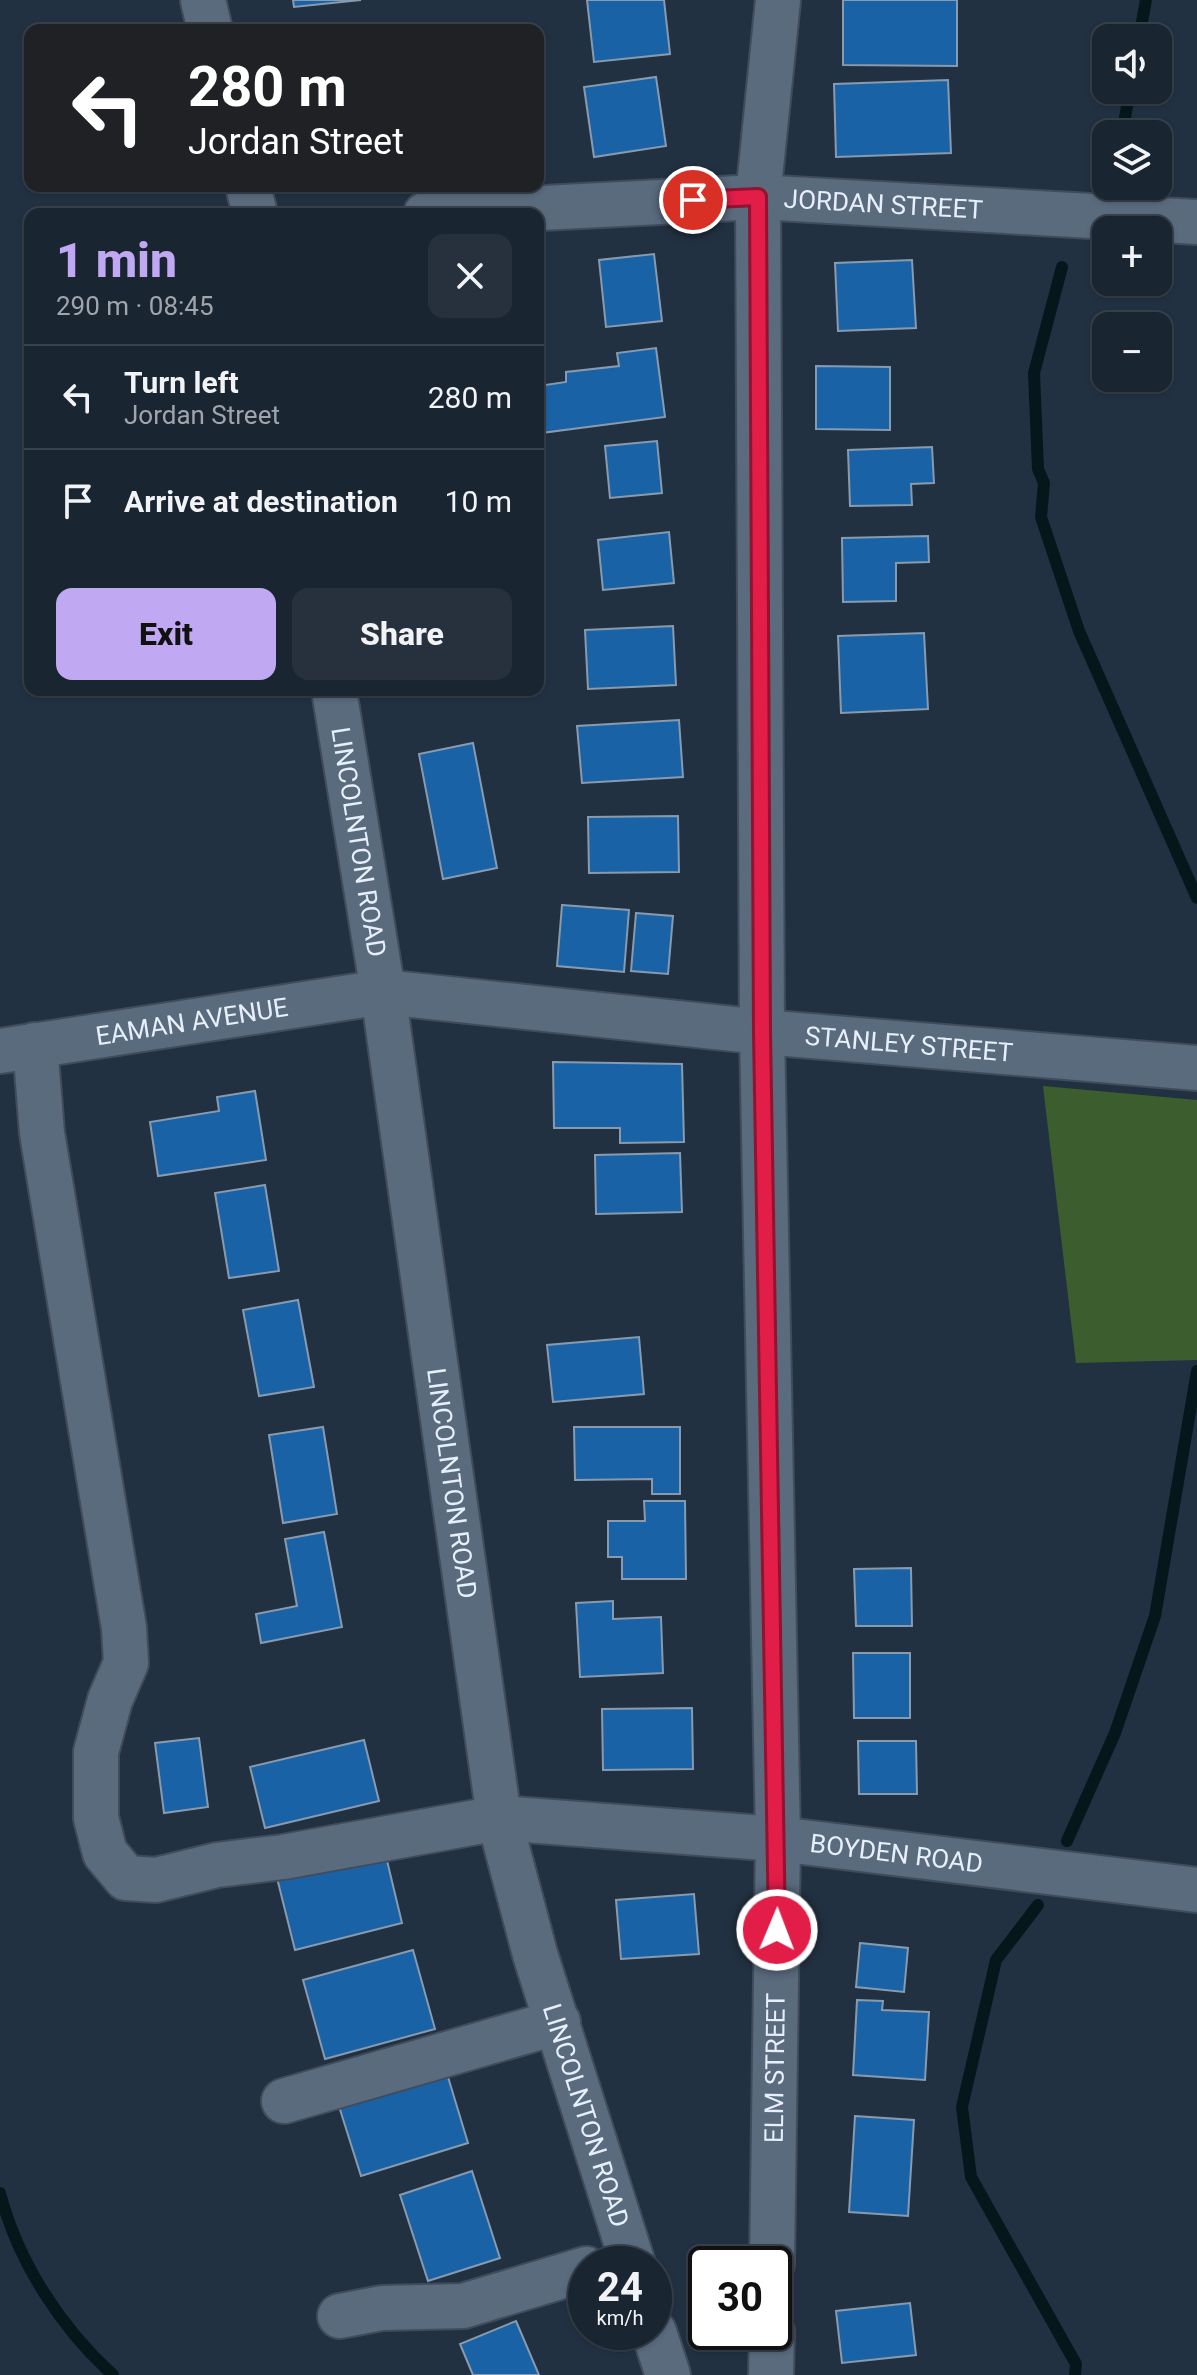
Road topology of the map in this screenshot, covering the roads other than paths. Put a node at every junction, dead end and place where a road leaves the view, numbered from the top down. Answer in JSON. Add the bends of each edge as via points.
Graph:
{"nodes":[{"id":1,"x":203,"y":0,"type":"edge"},
{"id":2,"x":778,"y":0,"type":"edge"},
{"id":3,"x":209,"y":24,"type":"edge"},
{"id":4,"x":758,"y":197,"type":"junction"},
{"id":5,"x":543,"y":208,"type":"edge"},
{"id":6,"x":1197,"y":222,"type":"edge"},
{"id":7,"x":335,"y":696,"type":"edge"},
{"id":8,"x":383,"y":992,"type":"junction"},
{"id":9,"x":762,"y":1032,"type":"junction"},
{"id":10,"x":17,"y":1048,"type":"edge"},
{"id":11,"x":1197,"y":1068,"type":"edge"},
{"id":12,"x":499,"y":1818,"type":"junction"},
{"id":13,"x":778,"y":1839,"type":"junction"},
{"id":14,"x":1197,"y":1890,"type":"edge"},
{"id":15,"x":558,"y":2022,"type":"junction"},
{"id":16,"x":284,"y":2101,"type":"dead end"},
{"id":17,"x":618,"y":2246,"type":"edge"},
{"id":18,"x":772,"y":2246,"type":"edge"},
{"id":19,"x":568,"y":2274,"type":"edge"},
{"id":20,"x":340,"y":2316,"type":"dead end"},
{"id":21,"x":660,"y":2350,"type":"edge"},
{"id":22,"x":772,"y":2350,"type":"edge"},
{"id":23,"x":668,"y":2375,"type":"edge"},
{"id":24,"x":771,"y":2375,"type":"edge"}],
"edges":[{"from":1,"to":3,"type":"street"},
{"from":2,"to":4,"type":"street","name":"ELM STREET"},
{"from":4,"to":5,"type":"street","name":"JORDAN STREET"},
{"from":4,"to":6,"type":"street","name":"JORDAN STREET"},
{"from":4,"to":9,"type":"street","name":"ELM STREET"},
{"from":7,"to":8,"type":"street","name":"LINCOLNTON ROAD"},
{"from":8,"to":9,"type":"street","name":"STANLEY STREET"},
{"from":8,"to":10,"type":"street","name":"EAMAN AVENUE"},
{"from":8,"to":12,"type":"street","name":"LINCOLNTON ROAD"},
{"from":9,"to":11,"type":"street","name":"STANLEY STREET"},
{"from":9,"to":13,"type":"street","name":"ELM STREET"},
{"from":10,"to":12,"type":"street","name":"BOYDEN ROAD","via":[[42,1133],[124,1628],[126,1663],[96,1752],[96,1818],[105,1853],[126,1878],[156,1880]]},
{"from":12,"to":13,"type":"street","name":"BOYDEN ROAD"},
{"from":12,"to":15,"type":"street","name":"LINCOLNTON ROAD"},
{"from":13,"to":14,"type":"street","name":"BOYDEN ROAD"},
{"from":13,"to":18,"type":"street","name":"ELM STREET"},
{"from":15,"to":16,"type":"street"},
{"from":15,"to":17,"type":"street","name":"LINCOLNTON ROAD"},
{"from":19,"to":20,"type":"street","via":[[463,2306],[382,2308]]},
{"from":21,"to":23,"type":"street"},
{"from":22,"to":24,"type":"street"}]}
